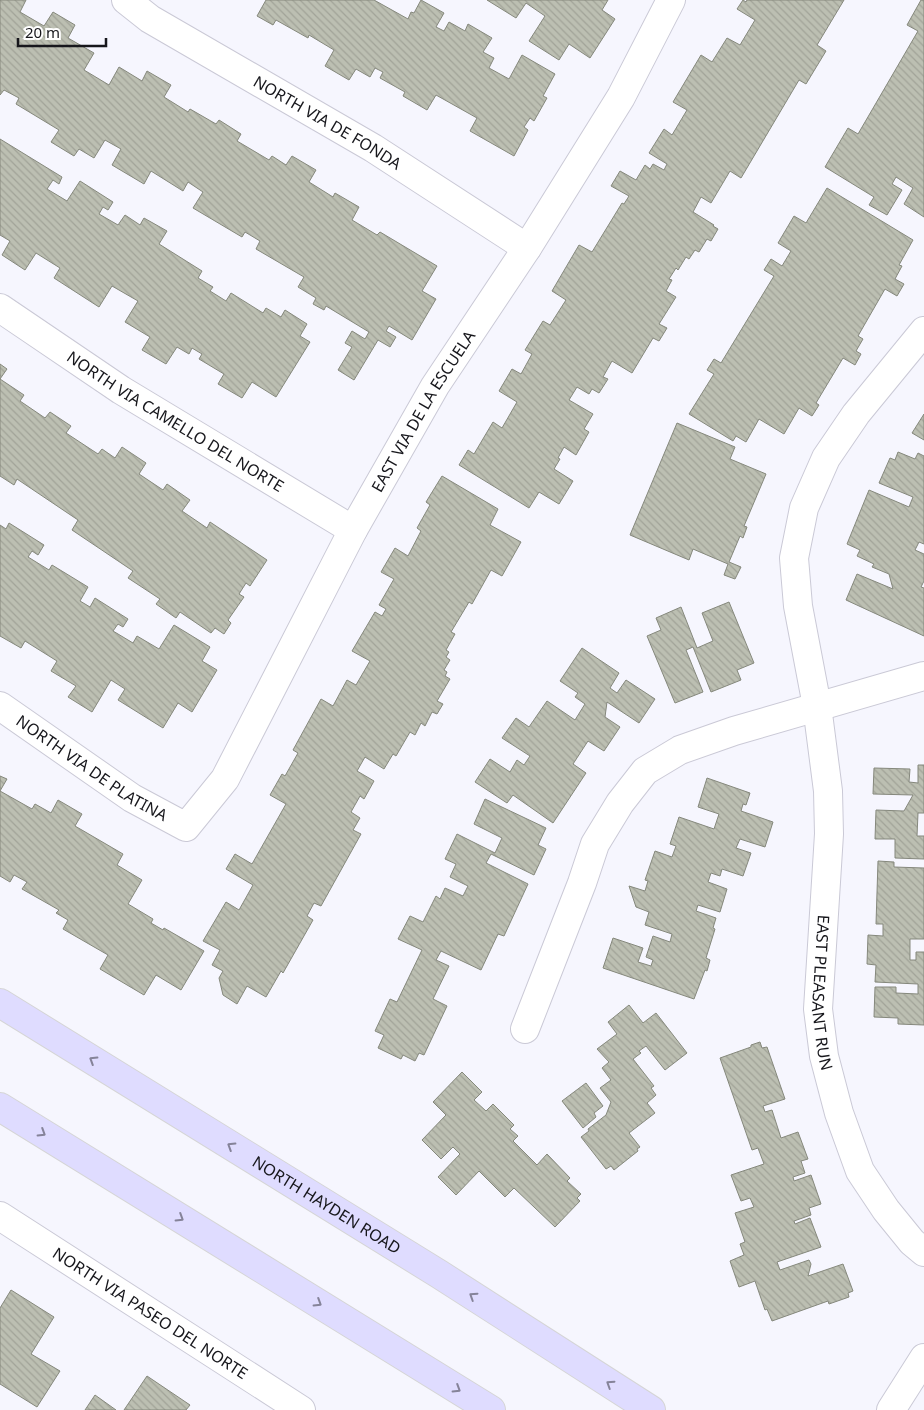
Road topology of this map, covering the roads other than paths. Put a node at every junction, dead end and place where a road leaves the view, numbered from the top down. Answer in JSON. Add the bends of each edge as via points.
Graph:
{"nodes":[{"id":1,"x":126,"y":0,"type":"edge"},
{"id":2,"x":671,"y":0,"type":"edge"},
{"id":3,"x":527,"y":248,"type":"junction"},
{"id":4,"x":0,"y":308,"type":"edge"},
{"id":5,"x":924,"y":331,"type":"edge"},
{"id":6,"x":353,"y":530,"type":"junction"},
{"id":7,"x":924,"y":676,"type":"edge"},
{"id":8,"x":0,"y":706,"type":"edge"},
{"id":9,"x":817,"y":706,"type":"junction"},
{"id":10,"x":186,"y":827,"type":"joint"},
{"id":11,"x":0,"y":1002,"type":"edge"},
{"id":12,"x":525,"y":1029,"type":"dead end"},
{"id":13,"x":0,"y":1107,"type":"edge"},
{"id":14,"x":0,"y":1216,"type":"edge"},
{"id":15,"x":924,"y":1252,"type":"edge"},
{"id":16,"x":924,"y":1358,"type":"edge"},
{"id":17,"x":268,"y":1402,"type":"edge"},
{"id":18,"x":301,"y":1410,"type":"edge"},
{"id":19,"x":491,"y":1410,"type":"edge"},
{"id":20,"x":651,"y":1410,"type":"edge"},
{"id":21,"x":891,"y":1410,"type":"edge"}],
"edges":[{"from":1,"to":3,"type":"street","name":"NORTH VIA DE FONDA","via":[[150,18],[373,148]]},
{"from":2,"to":3,"type":"street","name":"EAST VIA DE LA ESCUELA","via":[[620,97]]},
{"from":3,"to":6,"type":"street","name":"EAST VIA DE LA ESCUELA","via":[[434,386]]},
{"from":4,"to":6,"type":"street","name":"NORTH VIA CAMELLO DEL NORTE","via":[[121,390]]},
{"from":5,"to":9,"type":"street","name":"EAST PLEASANT RUN","via":[[856,414],[826,458],[804,508],[794,558],[798,606]]},
{"from":6,"to":10,"type":"street","name":"EAST VIA DE LA ESCUELA","via":[[225,779]]},
{"from":7,"to":9,"type":"street"},
{"from":8,"to":10,"type":"street","name":"NORTH VIA DE PLATINA","via":[[132,798]]},
{"from":9,"to":12,"type":"street","via":[[680,750],[645,771],[620,803],[595,844]]},
{"from":9,"to":15,"type":"street","name":"EAST PLEASANT RUN","via":[[828,791],[818,1009],[824,1056],[839,1113],[860,1171],[886,1210]]},
{"from":20,"to":11,"type":"main road","name":"NORTH HAYDEN ROAD","one_way":true},
{"from":13,"to":19,"type":"main road","one_way":true},
{"from":14,"to":17,"type":"street","name":"NORTH VIA PASEO DEL NORTE"},
{"from":16,"to":21,"type":"street"},
{"from":17,"to":18,"type":"street","name":"NORTH VIA PASEO DEL NORTE"}]}
